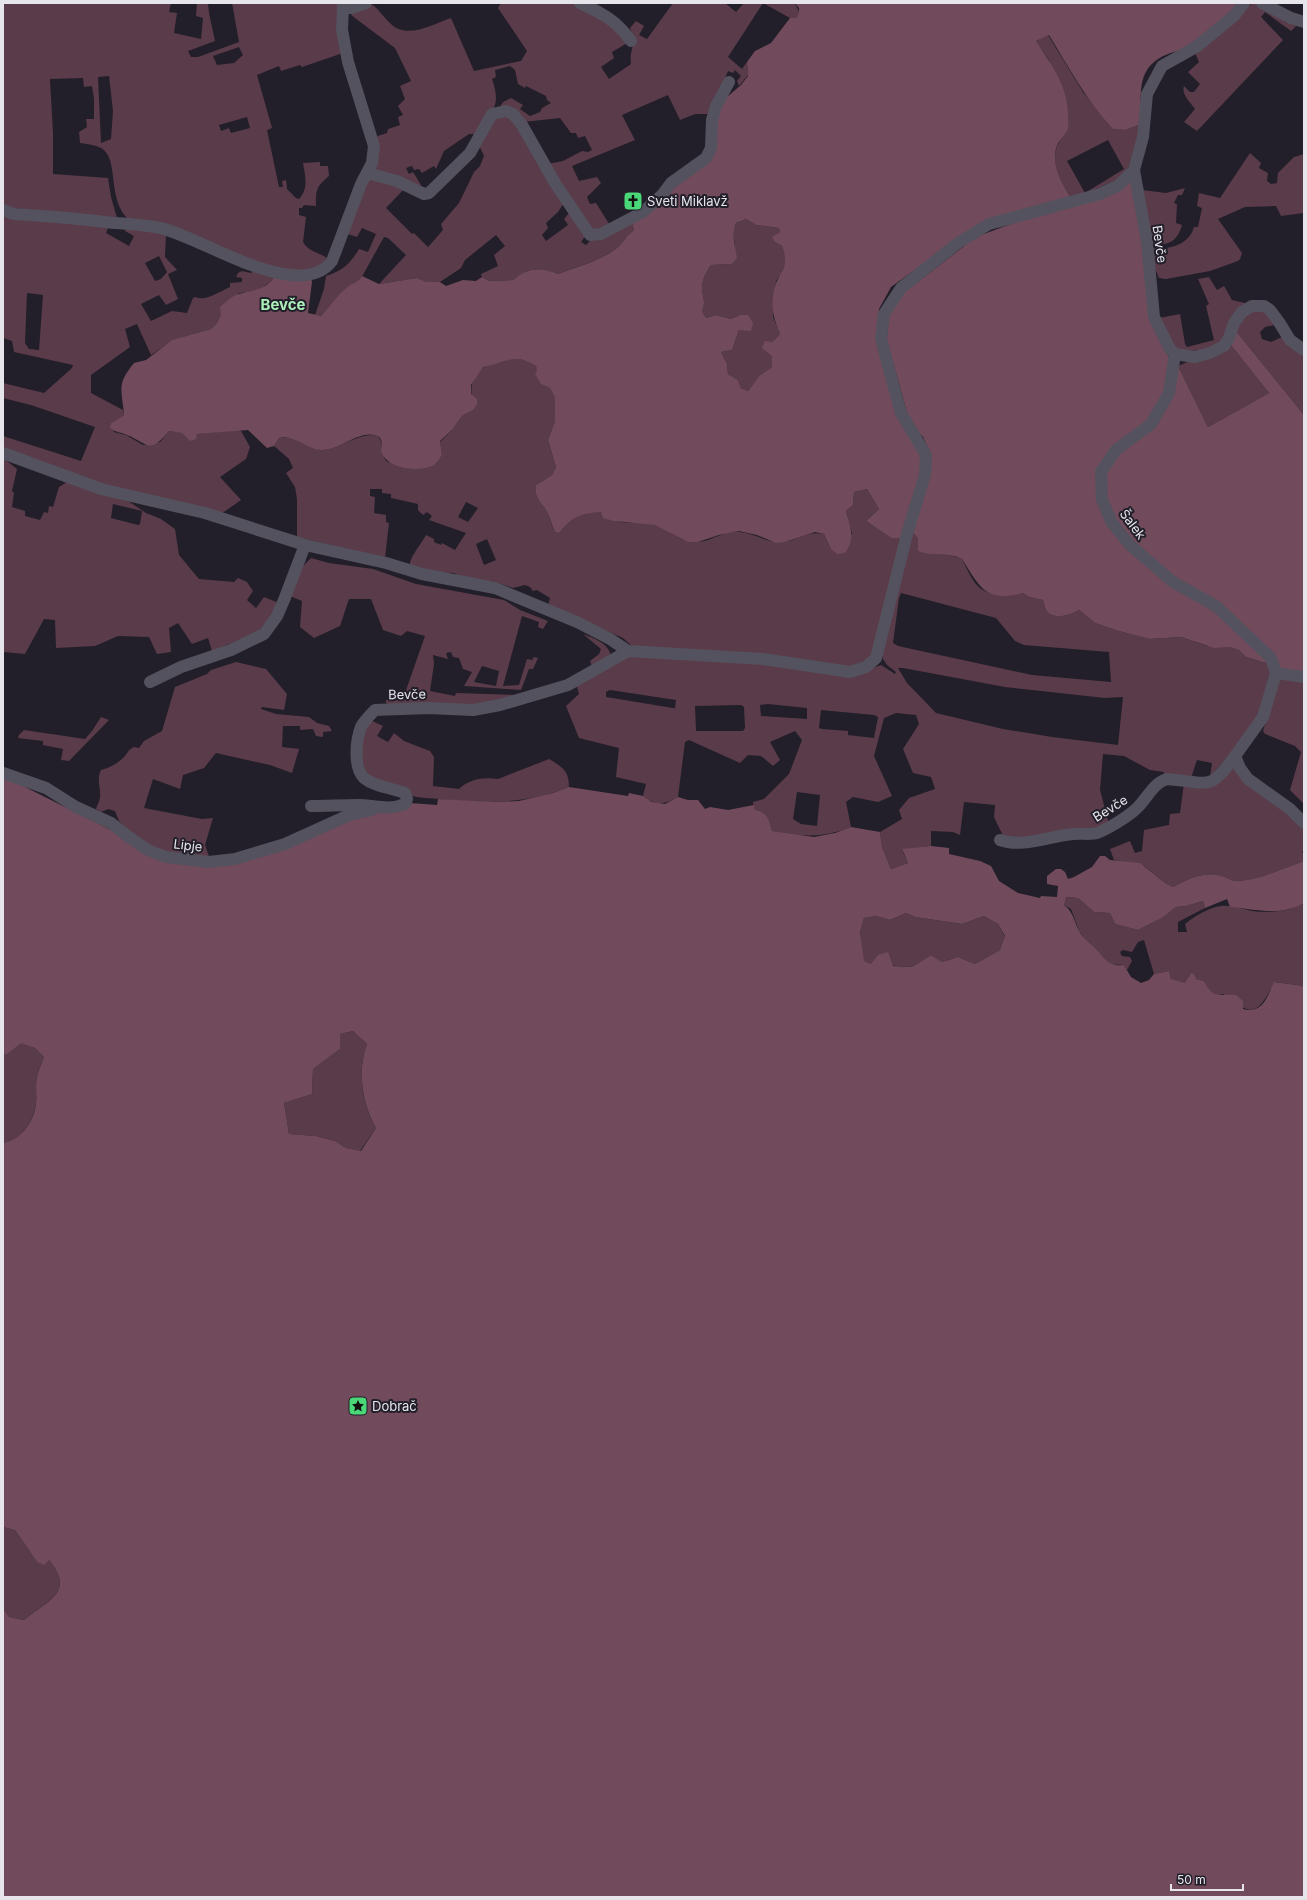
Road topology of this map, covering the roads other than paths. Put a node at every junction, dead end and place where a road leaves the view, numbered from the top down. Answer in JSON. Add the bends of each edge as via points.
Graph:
{"nodes":[{"id":1,"x":366,"y":3,"type":"edge"},
{"id":2,"x":580,"y":3,"type":"edge"},
{"id":3,"x":1244,"y":3,"type":"edge"},
{"id":4,"x":1262,"y":3,"type":"edge"},
{"id":5,"x":343,"y":5,"type":"edge"},
{"id":6,"x":1304,"y":22,"type":"edge"},
{"id":7,"x":630,"y":41,"type":"dead end"},
{"id":8,"x":729,"y":82,"type":"dead end"},
{"id":9,"x":1134,"y":170,"type":"junction"},
{"id":10,"x":367,"y":173,"type":"junction"},
{"id":11,"x":3,"y":210,"type":"edge"},
{"id":12,"x":1304,"y":350,"type":"edge"},
{"id":13,"x":1175,"y":354,"type":"junction"},
{"id":14,"x":3,"y":453,"type":"edge"},
{"id":15,"x":305,"y":545,"type":"junction"},
{"id":16,"x":628,"y":651,"type":"junction"},
{"id":17,"x":1276,"y":673,"type":"junction"},
{"id":18,"x":1304,"y":676,"type":"edge"},
{"id":19,"x":150,"y":682,"type":"dead end"},
{"id":20,"x":1236,"y":756,"type":"junction"},
{"id":21,"x":3,"y":773,"type":"edge"},
{"id":22,"x":311,"y":806,"type":"dead end"},
{"id":23,"x":381,"y":809,"type":"junction"},
{"id":24,"x":1304,"y":823,"type":"edge"},
{"id":25,"x":1000,"y":840,"type":"dead end"}],
"edges":[{"from":1,"to":5,"type":"street","via":[[352,8]]},
{"from":2,"to":7,"type":"street","via":[[608,17],[621,27]]},
{"from":3,"to":9,"type":"street","name":"Bevče","via":[[1234,16],[1196,47],[1162,66],[1147,94],[1143,137]]},
{"from":4,"to":6,"type":"street"},
{"from":5,"to":10,"type":"street","via":[[342,30],[348,62],[374,146],[372,163]]},
{"from":8,"to":10,"type":"street","via":[[716,106],[712,120],[711,148],[706,158],[671,183],[643,212],[601,234],[590,235],[522,125],[513,114],[506,111],[492,114],[470,153],[429,193],[424,194],[397,181]]},
{"from":9,"to":13,"type":"street","name":"Bevče","via":[[1147,242],[1154,317],[1163,338]]},
{"from":9,"to":16,"type":"street","via":[[1119,185],[1100,194],[989,224],[958,243],[901,288],[884,314],[882,339],[901,413],[926,455],[925,474],[876,658],[866,667],[850,672],[763,658]]},
{"from":10,"to":11,"type":"street","via":[[346,220],[332,261],[326,269],[311,275],[282,274],[243,263],[199,242],[160,228],[14,214]]},
{"from":12,"to":13,"type":"street","via":[[1290,340],[1270,310],[1258,305],[1242,312],[1224,346],[1194,357]]},
{"from":13,"to":17,"type":"street","name":"Šalek","via":[[1169,393],[1151,424],[1116,450],[1101,472],[1102,500],[1112,523],[1130,546],[1173,582],[1216,606],[1271,658]]},
{"from":14,"to":15,"type":"street","via":[[101,489],[205,513]]},
{"from":15,"to":16,"type":"street","via":[[386,563],[422,574],[495,588],[578,622]]},
{"from":15,"to":19,"type":"street","via":[[282,606],[264,634]]},
{"from":16,"to":23,"type":"street","name":"Bevče","via":[[568,685],[500,705],[473,710],[375,710],[361,727],[358,766],[363,777],[385,788],[405,793],[407,799],[405,804],[397,808]]},
{"from":17,"to":18,"type":"street"},
{"from":17,"to":20,"type":"street","via":[[1263,716]]},
{"from":20,"to":24,"type":"street","via":[[1240,768],[1248,779],[1290,809]]},
{"from":20,"to":25,"type":"street","name":"Bevče","via":[[1223,773],[1210,783],[1167,779],[1162,781],[1136,808],[1097,833],[1007,843]]},
{"from":21,"to":23,"type":"street","name":"Lipje","via":[[46,788],[76,807],[111,823],[148,850],[166,857],[209,862],[235,859],[285,844],[349,816]]},
{"from":22,"to":23,"type":"street","name":"Bevče","via":[[360,805]]}]}
